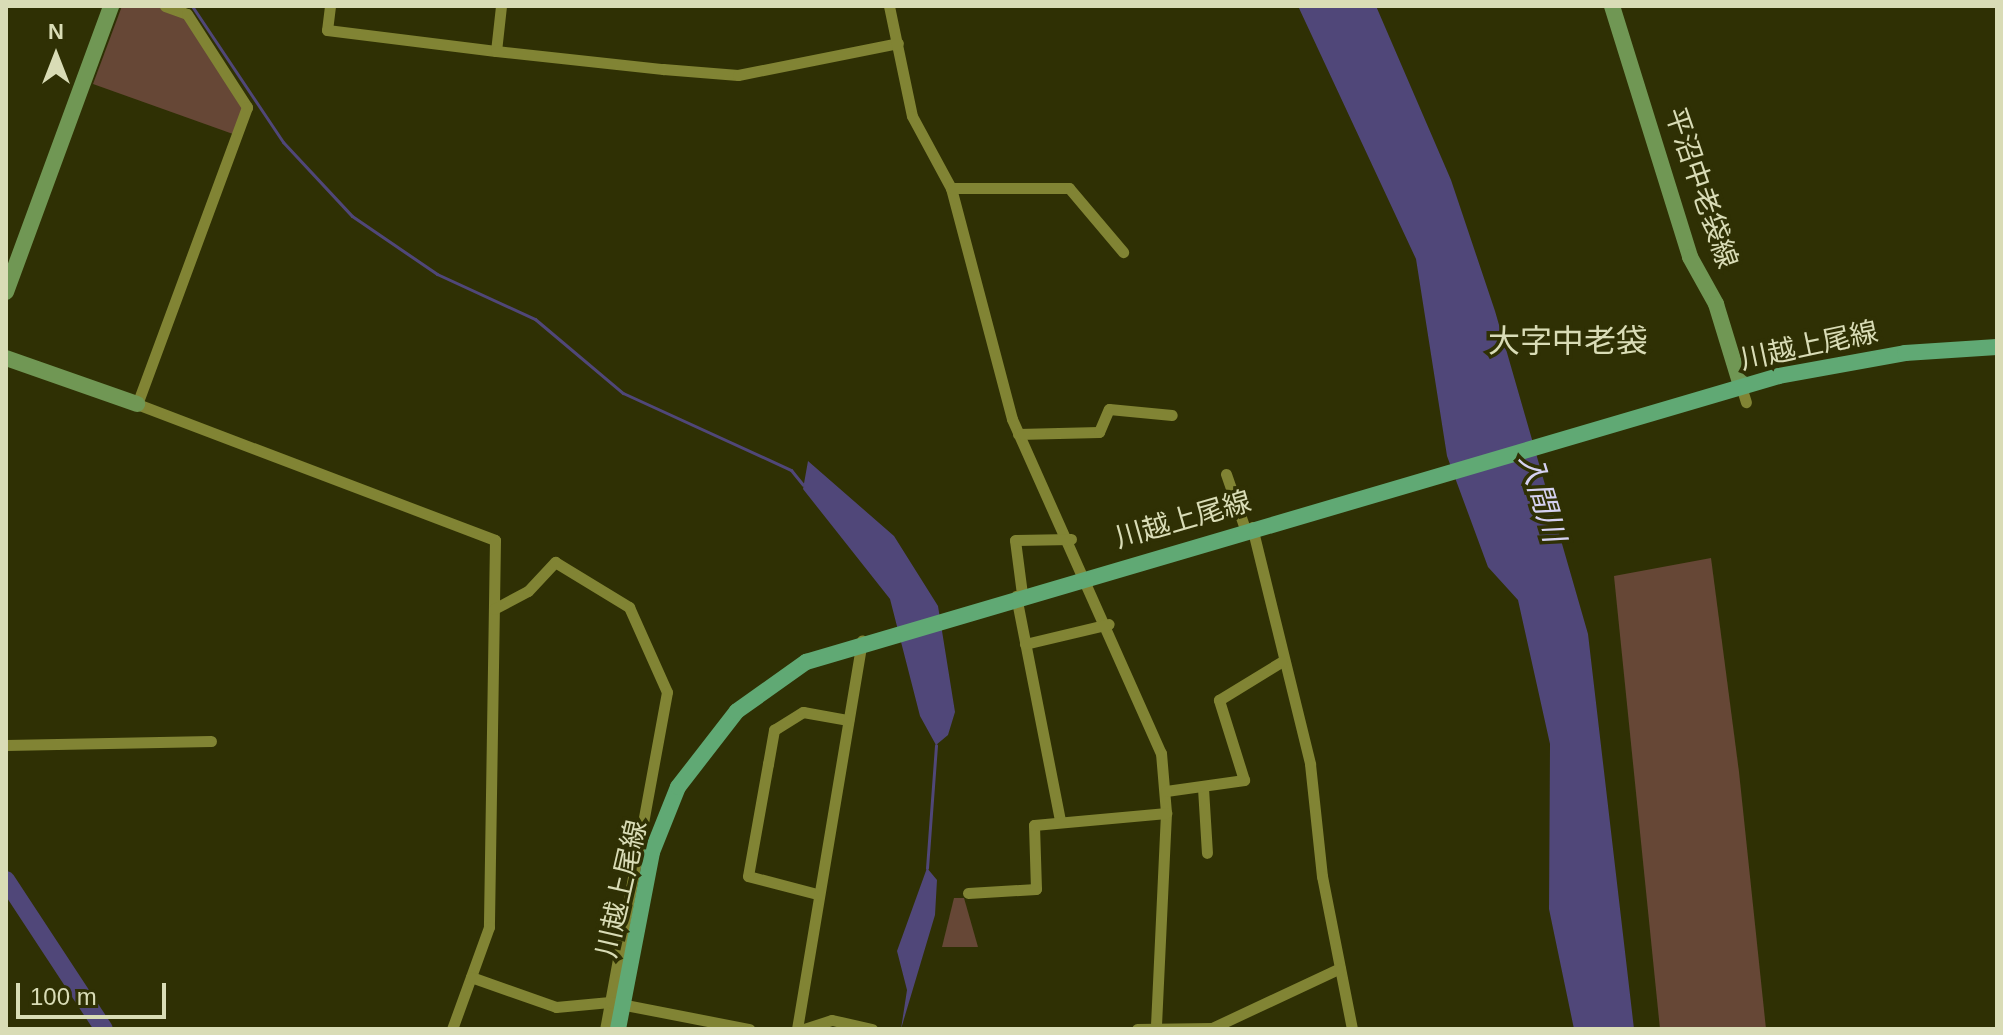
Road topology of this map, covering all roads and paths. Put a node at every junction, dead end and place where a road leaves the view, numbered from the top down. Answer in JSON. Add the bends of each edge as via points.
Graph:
{"nodes":[{"id":1,"x":111,"y":6,"type":"edge"},
{"id":2,"x":165,"y":6,"type":"edge"},
{"id":3,"x":330,"y":6,"type":"edge"},
{"id":4,"x":501,"y":6,"type":"edge"},
{"id":5,"x":889,"y":6,"type":"edge"},
{"id":6,"x":1612,"y":6,"type":"edge"},
{"id":7,"x":898,"y":43,"type":"junction"},
{"id":8,"x":496,"y":51,"type":"junction"},
{"id":9,"x":951,"y":188,"type":"junction"},
{"id":10,"x":1123,"y":252,"type":"dead end"},
{"id":11,"x":6,"y":292,"type":"edge"},
{"id":12,"x":1997,"y":347,"type":"edge"},
{"id":13,"x":6,"y":358,"type":"edge"},
{"id":14,"x":1738,"y":393,"type":"junction"},
{"id":15,"x":137,"y":404,"type":"junction"},
{"id":16,"x":1172,"y":415,"type":"dead end"},
{"id":17,"x":1018,"y":434,"type":"junction"},
{"id":18,"x":1226,"y":474,"type":"dead end"},
{"id":19,"x":1253,"y":527,"type":"junction"},
{"id":20,"x":1071,"y":539,"type":"junction"},
{"id":21,"x":1019,"y":595,"type":"junction"},
{"id":22,"x":494,"y":609,"type":"junction"},
{"id":23,"x":1109,"y":624,"type":"junction"},
{"id":24,"x":862,"y":640,"type":"junction"},
{"id":25,"x":1025,"y":644,"type":"junction"},
{"id":26,"x":1281,"y":662,"type":"junction"},
{"id":27,"x":848,"y":720,"type":"junction"},
{"id":28,"x":211,"y":741,"type":"dead end"},
{"id":29,"x":6,"y":745,"type":"edge"},
{"id":30,"x":1203,"y":788,"type":"junction"},
{"id":31,"x":1166,"y":791,"type":"junction"},
{"id":32,"x":1166,"y":813,"type":"junction"},
{"id":33,"x":1060,"y":821,"type":"junction"},
{"id":34,"x":1207,"y":853,"type":"dead end"},
{"id":35,"x":968,"y":893,"type":"dead end"},
{"id":36,"x":817,"y":894,"type":"junction"},
{"id":37,"x":1340,"y":968,"type":"junction"},
{"id":38,"x":471,"y":977,"type":"junction"},
{"id":39,"x":617,"y":1003,"type":"junction"},
{"id":40,"x":692,"y":1024,"type":"edge"},
{"id":41,"x":452,"y":1029,"type":"edge"},
{"id":42,"x":605,"y":1029,"type":"edge"},
{"id":43,"x":618,"y":1029,"type":"edge"},
{"id":44,"x":749,"y":1029,"type":"edge"},
{"id":45,"x":797,"y":1029,"type":"edge"},
{"id":46,"x":804,"y":1029,"type":"edge"},
{"id":47,"x":872,"y":1029,"type":"edge"},
{"id":48,"x":1137,"y":1029,"type":"edge"},
{"id":49,"x":1156,"y":1029,"type":"edge"},
{"id":50,"x":1352,"y":1029,"type":"edge"}],
"edges":[{"from":1,"to":11,"type":"street"},
{"from":2,"to":15,"type":"street","via":[[187,14],[247,107]]},
{"from":3,"to":8,"type":"street","via":[[327,30]]},
{"from":4,"to":8,"type":"street"},
{"from":5,"to":7,"type":"street"},
{"from":6,"to":14,"type":"street","name":"平沼中老袋線","via":[[1690,257],[1716,304]]},
{"from":7,"to":8,"type":"street","via":[[738,75]]},
{"from":7,"to":9,"type":"street","via":[[912,116]]},
{"from":9,"to":10,"type":"street","via":[[1069,188]]},
{"from":9,"to":17,"type":"street"},
{"from":12,"to":14,"type":"main road","name":"川越上尾線","via":[[1866,358]]},
{"from":13,"to":15,"type":"street"},
{"from":14,"to":19,"type":"main road","name":"川越上尾線"},
{"from":15,"to":22,"type":"street","via":[[491,536]]},
{"from":16,"to":17,"type":"street","via":[[1109,409],[1099,432]]},
{"from":17,"to":20,"type":"street"},
{"from":18,"to":19,"type":"street"},
{"from":19,"to":21,"type":"main road","name":"川越上尾線"},
{"from":19,"to":26,"type":"street"},
{"from":20,"to":21,"type":"street","via":[[1015,540]]},
{"from":20,"to":23,"type":"street"},
{"from":21,"to":24,"type":"main road","name":"川越上尾線"},
{"from":21,"to":25,"type":"street"},
{"from":22,"to":38,"type":"street","via":[[489,927]]},
{"from":22,"to":39,"type":"street","via":[[528,591],[555,562],[629,607],[667,692]]},
{"from":23,"to":25,"type":"street"},
{"from":23,"to":31,"type":"street","via":[[1158,739]]},
{"from":24,"to":27,"type":"street"},
{"from":24,"to":39,"type":"main road","name":"川越上尾線","via":[[763,690],[690,767],[652,852]]},
{"from":25,"to":33,"type":"street"},
{"from":26,"to":30,"type":"street","via":[[1254,672],[1219,700],[1244,780]]},
{"from":26,"to":37,"type":"street","via":[[1315,789]]},
{"from":27,"to":36,"type":"street"},
{"from":27,"to":36,"type":"street","via":[[803,712],[774,730],[748,876]]},
{"from":28,"to":29,"type":"street"},
{"from":30,"to":31,"type":"street"},
{"from":30,"to":34,"type":"street"},
{"from":31,"to":32,"type":"street"},
{"from":32,"to":33,"type":"street"},
{"from":32,"to":49,"type":"street"},
{"from":33,"to":35,"type":"street","via":[[1032,827],[1036,889]]},
{"from":36,"to":45,"type":"street"},
{"from":37,"to":49,"type":"street","via":[[1212,1028]]},
{"from":37,"to":50,"type":"street"},
{"from":38,"to":39,"type":"street","via":[[556,1007]]},
{"from":38,"to":41,"type":"street"},
{"from":39,"to":40,"type":"street"},
{"from":39,"to":42,"type":"street"},
{"from":39,"to":43,"type":"main road","name":"川越上尾線"},
{"from":40,"to":44,"type":"street"},
{"from":46,"to":47,"type":"street","via":[[832,1020]]},
{"from":48,"to":49,"type":"street"}]}
